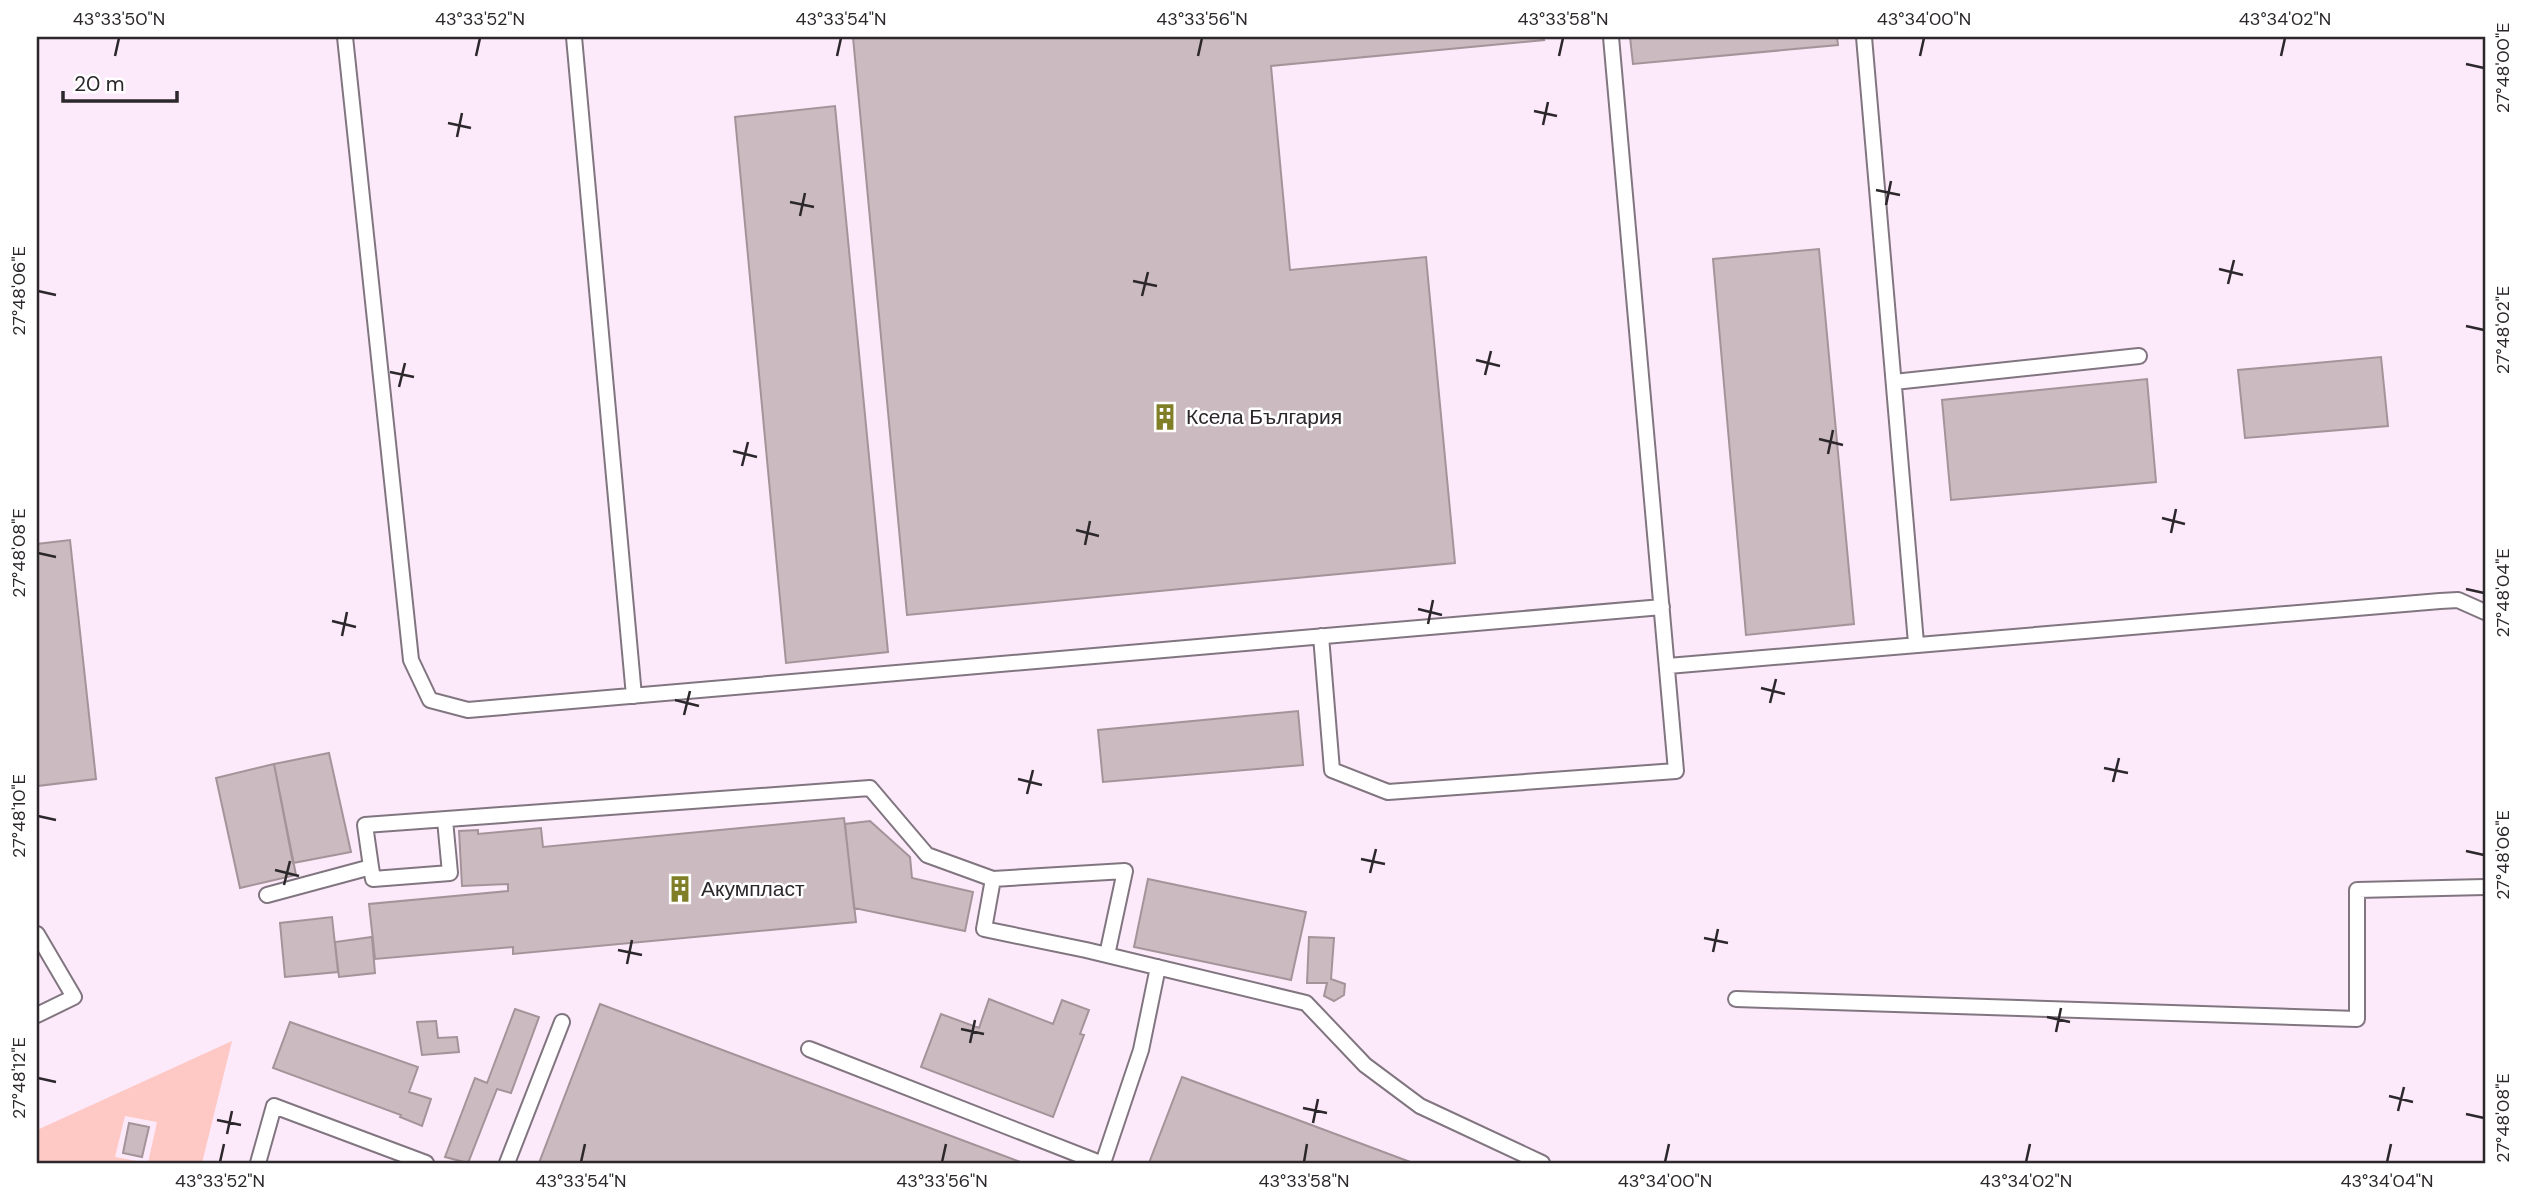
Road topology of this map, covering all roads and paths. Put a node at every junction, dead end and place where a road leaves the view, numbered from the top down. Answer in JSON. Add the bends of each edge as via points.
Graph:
{"nodes":[{"id":1,"x":345,"y":37,"type":"edge"},
{"id":2,"x":575,"y":37,"type":"edge"},
{"id":3,"x":1611,"y":37,"type":"edge"},
{"id":4,"x":1864,"y":37,"type":"edge"},
{"id":5,"x":2139,"y":356,"type":"dead end"},
{"id":6,"x":1894,"y":382,"type":"junction"},
{"id":7,"x":1662,"y":607,"type":"junction"},
{"id":8,"x":2485,"y":611,"type":"edge"},
{"id":9,"x":1321,"y":636,"type":"junction"},
{"id":10,"x":1916,"y":643,"type":"junction"},
{"id":11,"x":1668,"y":666,"type":"junction"},
{"id":12,"x":634,"y":696,"type":"junction"},
{"id":13,"x":445,"y":820,"type":"junction"},
{"id":14,"x":371,"y":867,"type":"junction"},
{"id":15,"x":993,"y":879,"type":"junction"},
{"id":16,"x":2485,"y":887,"type":"edge"},
{"id":17,"x":267,"y":895,"type":"dead end"},
{"id":18,"x":37,"y":934,"type":"edge"},
{"id":19,"x":1107,"y":955,"type":"junction"},
{"id":20,"x":1158,"y":967,"type":"junction"},
{"id":21,"x":1735,"y":999,"type":"dead end"},
{"id":22,"x":37,"y":1015,"type":"edge"},
{"id":23,"x":562,"y":1022,"type":"dead end"},
{"id":24,"x":809,"y":1049,"type":"dead end"},
{"id":25,"x":386,"y":1156,"type":"edge"},
{"id":26,"x":258,"y":1163,"type":"edge"},
{"id":27,"x":426,"y":1163,"type":"edge"},
{"id":28,"x":507,"y":1163,"type":"edge"},
{"id":29,"x":1102,"y":1163,"type":"edge"},
{"id":30,"x":1542,"y":1163,"type":"edge"}],
"edges":[{"from":1,"to":12,"type":"lane","via":[[411,660],[420,684],[430,700],[468,710]]},
{"from":2,"to":12,"type":"lane"},
{"from":3,"to":7,"type":"lane"},
{"from":4,"to":6,"type":"lane"},
{"from":5,"to":6,"type":"lane"},
{"from":6,"to":10,"type":"lane"},
{"from":7,"to":9,"type":"lane"},
{"from":7,"to":11,"type":"lane"},
{"from":8,"to":10,"type":"lane","via":[[2458,600],[2440,601]]},
{"from":9,"to":11,"type":"lane","via":[[1332,770],[1388,792],[1676,771]]},
{"from":9,"to":12,"type":"lane"},
{"from":10,"to":11,"type":"lane"},
{"from":13,"to":14,"type":"lane","via":[[365,825]]},
{"from":13,"to":14,"type":"lane","via":[[450,873],[373,879]]},
{"from":13,"to":15,"type":"lane","via":[[870,788],[927,855]]},
{"from":14,"to":17,"type":"lane"},
{"from":15,"to":19,"type":"lane","via":[[984,929]]},
{"from":15,"to":19,"type":"lane","via":[[1125,871]]},
{"from":16,"to":21,"type":"lane","via":[[2357,890],[2357,1019]]},
{"from":18,"to":22,"type":"lane","via":[[74,997]]},
{"from":19,"to":20,"type":"lane"},
{"from":20,"to":29,"type":"lane","via":[[1141,1050]]},
{"from":20,"to":30,"type":"lane","via":[[1306,1003],[1365,1065],[1420,1106]]},
{"from":23,"to":28,"type":"lane"},
{"from":24,"to":29,"type":"lane"},
{"from":25,"to":26,"type":"lane","via":[[274,1106]]},
{"from":25,"to":27,"type":"lane"}]}
